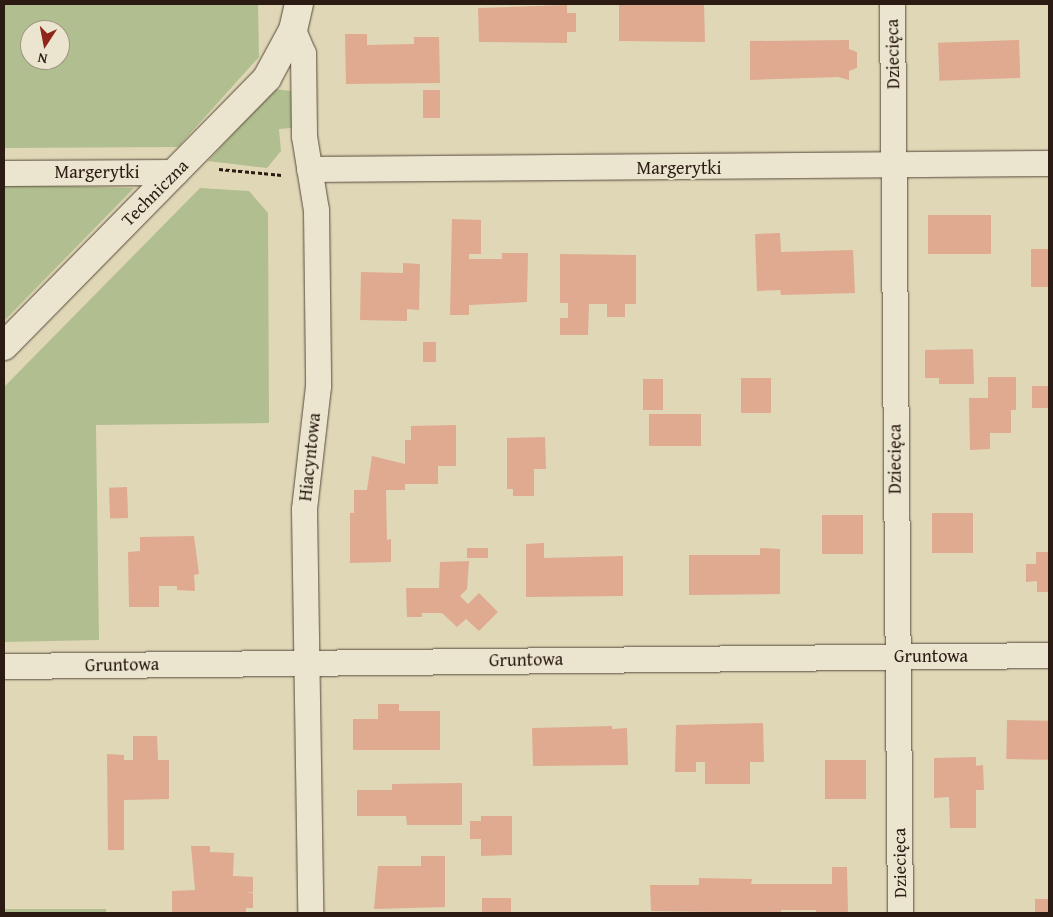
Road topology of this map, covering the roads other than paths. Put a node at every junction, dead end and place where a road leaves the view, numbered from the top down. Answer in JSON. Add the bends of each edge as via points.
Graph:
{"nodes":[{"id":1,"x":299,"y":4,"type":"edge"},
{"id":2,"x":892,"y":4,"type":"edge"},
{"id":3,"x":293,"y":30,"type":"junction"},
{"id":4,"x":1049,"y":163,"type":"edge"},
{"id":5,"x":894,"y":165,"type":"junction"},
{"id":6,"x":176,"y":172,"type":"junction"},
{"id":7,"x":4,"y":173,"type":"edge"},
{"id":8,"x":310,"y":173,"type":"junction"},
{"id":9,"x":4,"y":346,"type":"edge"},
{"id":10,"x":1049,"y":655,"type":"edge"},
{"id":11,"x":896,"y":656,"type":"junction"},
{"id":12,"x":306,"y":664,"type":"junction"},
{"id":13,"x":4,"y":666,"type":"edge"},
{"id":14,"x":310,"y":913,"type":"edge"},
{"id":15,"x":900,"y":913,"type":"edge"}],
"edges":[{"from":1,"to":3,"type":"street"},
{"from":2,"to":5,"type":"street","name":"Dziecięca"},
{"from":3,"to":6,"type":"street","name":"Techniczna","via":[[268,78]]},
{"from":3,"to":8,"type":"street","name":"Hiacyntowa","via":[[303,53],[304,136]]},
{"from":4,"to":5,"type":"street","name":"Margerytki"},
{"from":5,"to":8,"type":"street","name":"Margerytki"},
{"from":5,"to":11,"type":"street","name":"Dziecięca"},
{"from":6,"to":7,"type":"street","name":"Margerytki"},
{"from":6,"to":9,"type":"street","name":"Techniczna"},
{"from":8,"to":12,"type":"street","name":"Hiacyntowa","via":[[316,210],[318,386],[304,509]]},
{"from":10,"to":11,"type":"street","name":"Gruntowa"},
{"from":11,"to":12,"type":"street","name":"Gruntowa"},
{"from":11,"to":15,"type":"street","name":"Dziecięca"},
{"from":12,"to":13,"type":"street","name":"Gruntowa"},
{"from":12,"to":14,"type":"street","name":"Hiacyntowa"}]}
